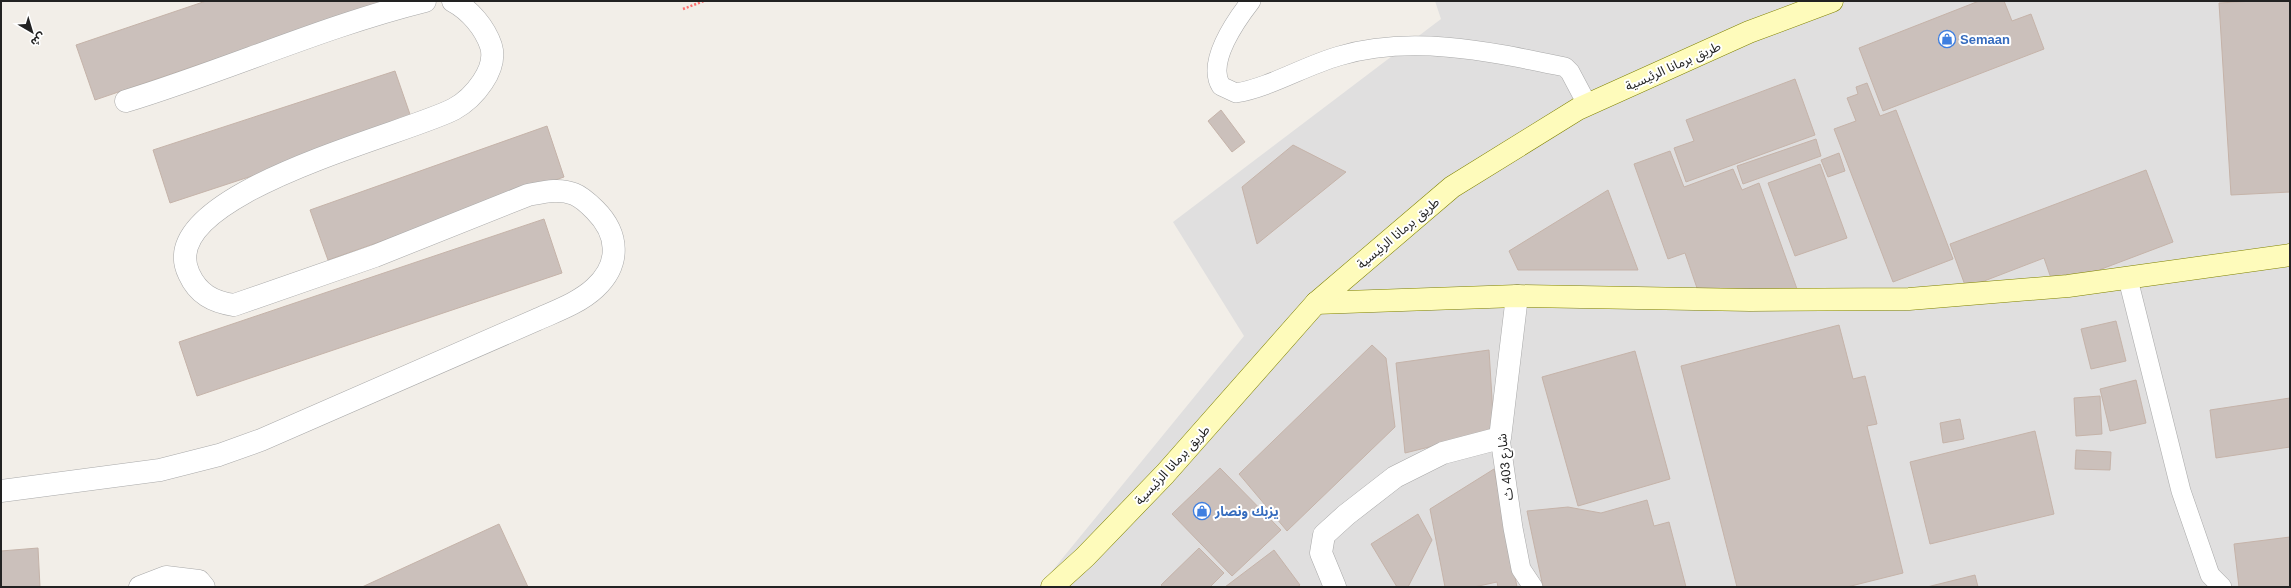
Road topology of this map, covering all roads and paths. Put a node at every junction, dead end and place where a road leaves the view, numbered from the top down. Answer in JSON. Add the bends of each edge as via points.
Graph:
{"nodes":[{"id":1,"x":425,"y":1,"type":"edge"},
{"id":2,"x":453,"y":1,"type":"edge"},
{"id":3,"x":704,"y":1,"type":"edge"},
{"id":4,"x":1251,"y":1,"type":"edge"},
{"id":5,"x":1832,"y":1,"type":"edge"},
{"id":6,"x":683,"y":8,"type":"dead end"},
{"id":7,"x":126,"y":101,"type":"dead end"},
{"id":8,"x":1587,"y":104,"type":"junction"},
{"id":9,"x":2290,"y":255,"type":"edge"},
{"id":10,"x":2128,"y":279,"type":"junction"},
{"id":11,"x":1517,"y":296,"type":"junction"},
{"id":12,"x":1316,"y":303,"type":"junction"},
{"id":13,"x":1500,"y":438,"type":"junction"},
{"id":14,"x":1,"y":491,"type":"edge"},
{"id":15,"x":140,"y":587,"type":"edge"},
{"id":16,"x":204,"y":587,"type":"edge"},
{"id":17,"x":1052,"y":587,"type":"edge"},
{"id":18,"x":1335,"y":587,"type":"edge"},
{"id":19,"x":1533,"y":587,"type":"edge"},
{"id":20,"x":2222,"y":587,"type":"edge"}],
"edges":[{"from":1,"to":7,"type":"street"},
{"from":2,"to":14,"type":"street","via":[[472,15],[489,40],[494,55],[491,69],[482,83],[455,108],[413,127],[299,165],[223,206],[193,233],[185,258],[187,272],[194,285],[217,302],[234,305],[376,256],[528,194],[549,191],[574,194],[588,202],[608,227],[614,242],[614,258],[596,287],[578,301],[536,320],[262,440],[219,455],[160,470]]},
{"from":3,"to":6,"type":"path"},
{"from":4,"to":8,"type":"lane","via":[[1233,25],[1216,71],[1221,86],[1236,93],[1339,56],[1383,46],[1473,49],[1565,67]]},
{"from":5,"to":8,"type":"main road","name":"طريق برمانا الرئيسية","via":[[1749,32]]},
{"from":8,"to":12,"type":"main road","name":"طريق برمانا الرئيسية","via":[[1452,187]]},
{"from":9,"to":10,"type":"main road","via":[[2159,272]]},
{"from":10,"to":11,"type":"main road","via":[[1909,299],[1750,300]]},
{"from":10,"to":20,"type":"lane","via":[[2181,491],[2210,574]]},
{"from":11,"to":12,"type":"main road"},
{"from":11,"to":13,"type":"street","name":"شارع 403 ث"},
{"from":12,"to":17,"type":"main road","name":"طريق برمانا الرئيسية","via":[[1165,474],[1085,557]]},
{"from":13,"to":18,"type":"street","via":[[1443,453],[1395,477],[1346,514],[1324,535],[1322,547],[1321,554]]},
{"from":13,"to":19,"type":"lane","name":"شارع 403 ث","via":[[1521,570]]},
{"from":15,"to":16,"type":"street","via":[[166,577],[199,581]]}]}
